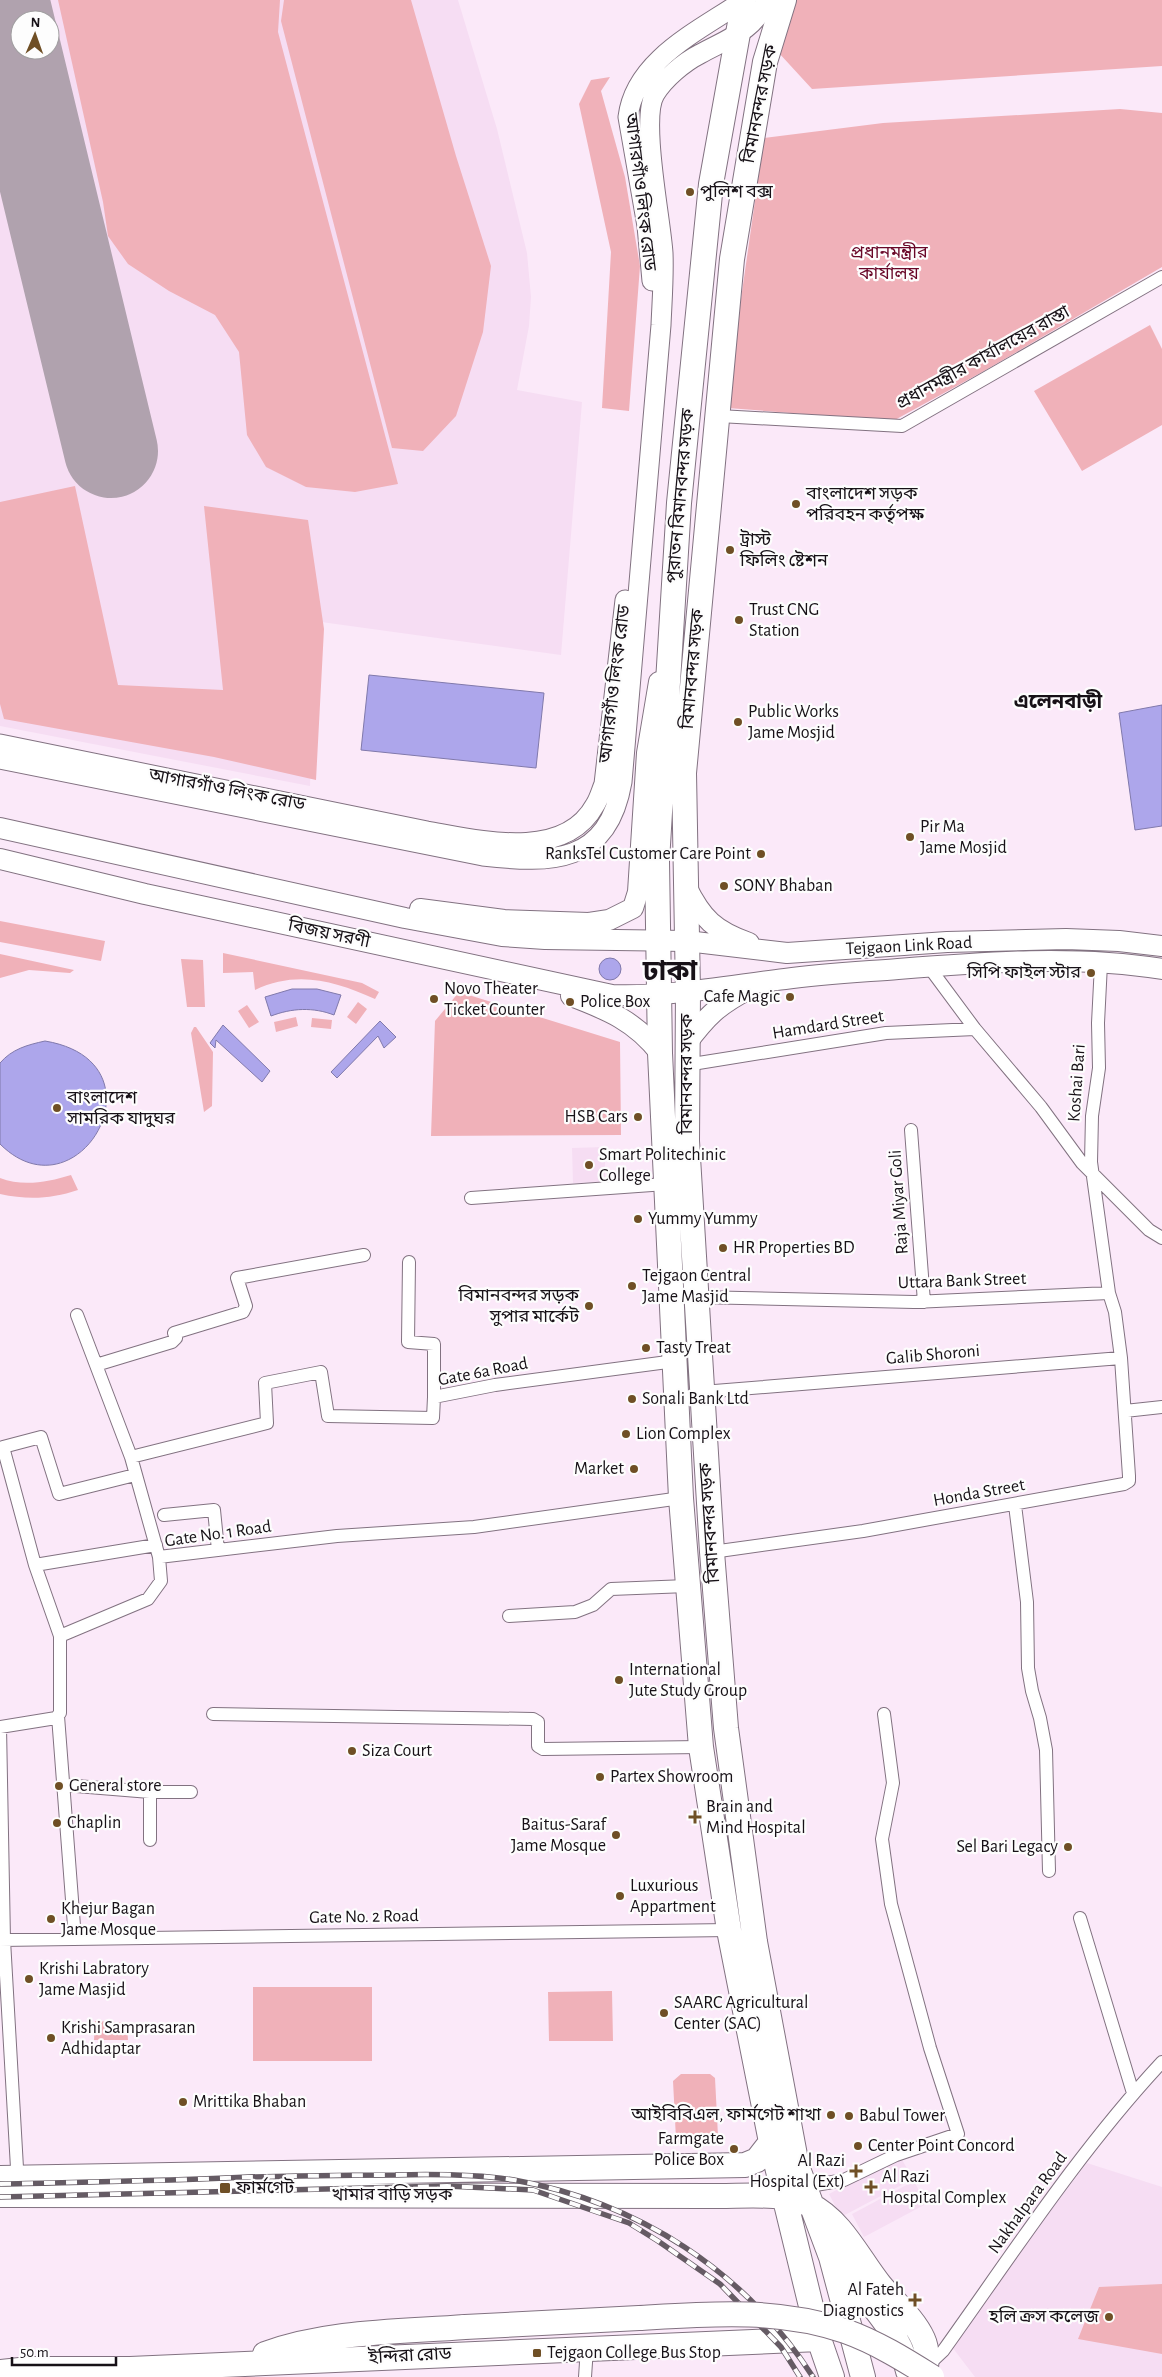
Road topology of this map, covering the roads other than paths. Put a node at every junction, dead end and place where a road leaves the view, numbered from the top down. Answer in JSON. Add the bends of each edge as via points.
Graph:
{"nodes":[{"id":1,"x":744,"y":0,"type":"edge"},
{"id":2,"x":766,"y":0,"type":"edge"},
{"id":3,"x":784,"y":0,"type":"edge"},
{"id":4,"x":738,"y":34,"type":"junction"},
{"id":5,"x":734,"y":57,"type":"junction"},
{"id":6,"x":765,"y":62,"type":"junction"},
{"id":7,"x":723,"y":116,"type":"junction"},
{"id":8,"x":754,"y":121,"type":"junction"},
{"id":9,"x":1162,"y":277,"type":"edge"},
{"id":10,"x":719,"y":416,"type":"junction"},
{"id":11,"x":670,"y":634,"type":"junction"},
{"id":12,"x":0,"y":744,"type":"edge"},
{"id":13,"x":0,"y":759,"type":"edge"},
{"id":14,"x":0,"y":828,"type":"edge"},
{"id":15,"x":0,"y":859,"type":"edge"},
{"id":16,"x":684,"y":882,"type":"junction"},
{"id":17,"x":379,"y":912,"type":"junction"},
{"id":18,"x":1102,"y":940,"type":"junction"},
{"id":19,"x":657,"y":941,"type":"junction"},
{"id":20,"x":687,"y":941,"type":"junction"},
{"id":21,"x":1162,"y":946,"type":"edge"},
{"id":22,"x":787,"y":953,"type":"junction"},
{"id":23,"x":1101,"y":964,"type":"junction"},
{"id":24,"x":929,"y":967,"type":"junction"},
{"id":25,"x":1162,"y":969,"type":"edge"},
{"id":26,"x":529,"y":978,"type":"junction"},
{"id":27,"x":787,"y":978,"type":"junction"},
{"id":28,"x":688,"y":992,"type":"junction"},
{"id":29,"x":659,"y":994,"type":"junction"},
{"id":30,"x":975,"y":1029,"type":"junction"},
{"id":31,"x":660,"y":1054,"type":"junction"},
{"id":32,"x":686,"y":1054,"type":"junction"},
{"id":33,"x":911,"y":1130,"type":"dead end"},
{"id":34,"x":1092,"y":1174,"type":"junction"},
{"id":35,"x":666,"y":1184,"type":"junction"},
{"id":36,"x":471,"y":1198,"type":"dead end"},
{"id":37,"x":1162,"y":1238,"type":"edge"},
{"id":38,"x":364,"y":1255,"type":"dead end"},
{"id":39,"x":409,"y":1262,"type":"dead end"},
{"id":40,"x":1109,"y":1292,"type":"junction"},
{"id":41,"x":697,"y":1297,"type":"junction"},
{"id":42,"x":924,"y":1302,"type":"junction"},
{"id":43,"x":77,"y":1315,"type":"dead end"},
{"id":44,"x":1121,"y":1358,"type":"junction"},
{"id":45,"x":675,"y":1360,"type":"junction"},
{"id":46,"x":96,"y":1365,"type":"junction"},
{"id":47,"x":702,"y":1392,"type":"junction"},
{"id":48,"x":434,"y":1397,"type":"junction"},
{"id":49,"x":1162,"y":1408,"type":"edge"},
{"id":50,"x":1125,"y":1411,"type":"junction"},
{"id":51,"x":131,"y":1457,"type":"junction"},
{"id":52,"x":136,"y":1475,"type":"junction"},
{"id":53,"x":681,"y":1498,"type":"junction"},
{"id":54,"x":1015,"y":1505,"type":"junction"},
{"id":55,"x":164,"y":1514,"type":"dead end"},
{"id":56,"x":218,"y":1550,"type":"junction"},
{"id":57,"x":157,"y":1551,"type":"junction"},
{"id":58,"x":712,"y":1552,"type":"junction"},
{"id":59,"x":35,"y":1565,"type":"junction"},
{"id":60,"x":687,"y":1586,"type":"junction"},
{"id":61,"x":509,"y":1616,"type":"dead end"},
{"id":62,"x":60,"y":1636,"type":"junction"},
{"id":63,"x":212,"y":1714,"type":"dead end"},
{"id":64,"x":884,"y":1714,"type":"dead end"},
{"id":65,"x":58,"y":1716,"type":"junction"},
{"id":66,"x":0,"y":1727,"type":"edge"},
{"id":67,"x":701,"y":1747,"type":"junction"},
{"id":68,"x":64,"y":1785,"type":"junction"},
{"id":69,"x":150,"y":1792,"type":"junction"},
{"id":70,"x":191,"y":1792,"type":"dead end"},
{"id":71,"x":150,"y":1840,"type":"dead end"},
{"id":72,"x":1049,"y":1871,"type":"dead end"},
{"id":73,"x":1080,"y":1918,"type":"dead end"},
{"id":74,"x":729,"y":1930,"type":"junction"},
{"id":75,"x":75,"y":1939,"type":"junction"},
{"id":76,"x":2,"y":1940,"type":"edge"},
{"id":77,"x":761,"y":2035,"type":"junction"},
{"id":78,"x":1162,"y":2062,"type":"edge"},
{"id":79,"x":1133,"y":2093,"type":"junction"},
{"id":80,"x":771,"y":2142,"type":"junction"},
{"id":81,"x":14,"y":2184,"type":"edge"},
{"id":82,"x":0,"y":2195,"type":"edge"},
{"id":83,"x":800,"y":2197,"type":"junction"},
{"id":84,"x":831,"y":2257,"type":"junction"},
{"id":85,"x":819,"y":2339,"type":"junction"},
{"id":86,"x":587,"y":2348,"type":"junction"},
{"id":87,"x":238,"y":2364,"type":"junction"},
{"id":88,"x":0,"y":2372,"type":"edge"},
{"id":89,"x":924,"y":2375,"type":"edge"},
{"id":90,"x":585,"y":2377,"type":"edge"},
{"id":91,"x":832,"y":2377,"type":"edge"},
{"id":92,"x":863,"y":2377,"type":"edge"}],
"edges":[{"from":1,"to":4,"type":"highway","name":"পুরাতন বিমানবন্দর সড়ক"},
{"from":1,"to":12,"type":"main road","name":"আগারগাঁও লিংক রোড","via":[[693,33],[659,61],[643,76],[629,105],[630,131],[647,226],[652,280],[651,324],[638,442],[630,562],[604,784],[595,806],[582,822],[559,837],[540,841],[491,841],[427,831]]},
{"from":2,"to":4,"type":"main road","name":"বিমানবন্দর সড়ক","via":[[760,15]]},
{"from":3,"to":6,"type":"highway","name":"বিমানবন্দর সড়ক"},
{"from":4,"to":5,"type":"highway","name":"পুরাতন বিমানবন্দর সড়ক"},
{"from":4,"to":13,"type":"main road","name":"আগারগাঁও লিংক রোড","via":[[698,55],[669,78],[655,94],[650,106],[649,128],[663,253],[661,325],[622,782],[614,814],[595,838],[580,850],[559,858],[536,860],[483,856]]},
{"from":5,"to":6,"type":"highway"},
{"from":5,"to":7,"type":"highway","name":"পুরাতন বিমানবন্দর সড়ক"},
{"from":6,"to":8,"type":"highway","name":"বিমানবন্দর সড়ক"},
{"from":7,"to":8,"type":"highway"},
{"from":7,"to":11,"type":"highway","name":"পুরাতন বিমানবন্দর সড়ক","via":[[710,193],[678,503]]},
{"from":8,"to":10,"type":"highway","name":"বিমানবন্দর সড়ক","via":[[732,259]]},
{"from":9,"to":10,"type":"street","name":"প্রধানমন্ত্রীর কার্যালয়ের রাস্তা","via":[[902,426]]},
{"from":10,"to":16,"type":"highway","name":"বিমানবন্দর সড়ক","via":[[702,556],[684,773]]},
{"from":11,"to":17,"type":"main road","via":[[647,752],[638,892],[633,908],[609,920],[589,923],[504,920],[405,906]]},
{"from":11,"to":19,"type":"highway","name":"পুরাতন বিমানবন্দর সড়ক","via":[[656,861]]},
{"from":14,"to":17,"type":"main road","name":"বিজয় সরণী"},
{"from":15,"to":26,"type":"main road","name":"বিজয় সরণী","via":[[144,894]]},
{"from":16,"to":20,"type":"highway","name":"বিমানবন্দর সড়ক"},
{"from":16,"to":22,"type":"main road","via":[[697,908],[710,923],[734,938]]},
{"from":17,"to":19,"type":"main road","name":"বিজয় সরণী","via":[[502,936]]},
{"from":18,"to":21,"type":"main road","name":"Tejgaon Link Road"},
{"from":18,"to":22,"type":"main road","name":"Tejgaon Link Road","via":[[947,942]]},
{"from":18,"to":23,"type":"main road"},
{"from":19,"to":20,"type":"main road","name":"Tejgaon Link Road"},
{"from":19,"to":29,"type":"highway","name":"পুরাতন বিমানবন্দর সড়ক"},
{"from":20,"to":22,"type":"main road","name":"Tejgaon Link Road"},
{"from":20,"to":28,"type":"highway","name":"বিমানবন্দর সড়ক"},
{"from":23,"to":24,"type":"main road","name":"Tejgaon Link Road","via":[[978,963]]},
{"from":23,"to":25,"type":"main road","name":"Tejgaon Link Road"},
{"from":23,"to":34,"type":"street","name":"Koshai Bari","via":[[1100,1068],[1092,1116]]},
{"from":24,"to":27,"type":"main road","name":"Tejgaon Link Road"},
{"from":24,"to":30,"type":"street"},
{"from":26,"to":29,"type":"main road","name":"বিজয় সরণী","via":[[612,995]]},
{"from":26,"to":31,"type":"main road","via":[[601,1008],[634,1026]]},
{"from":27,"to":28,"type":"main road","name":"Tejgaon Link Road"},
{"from":27,"to":32,"type":"main road","via":[[748,989],[721,1004],[702,1023]]},
{"from":28,"to":29,"type":"main road","name":"Tejgaon Link Road"},
{"from":28,"to":32,"type":"highway","name":"বিমানবন্দর সড়ক"},
{"from":29,"to":31,"type":"highway","name":"বিমানবন্দর সড়ক"},
{"from":30,"to":32,"type":"street","name":"Hamdard Street","via":[[886,1033]]},
{"from":30,"to":34,"type":"street"},
{"from":31,"to":35,"type":"highway","name":"বিমানবন্দর সড়ক"},
{"from":32,"to":41,"type":"highway","name":"বিমানবন্দর সড়ক","via":[[687,1141]]},
{"from":33,"to":42,"type":"street","name":"Raja Miyar Goli"},
{"from":34,"to":37,"type":"street","via":[[1149,1230]]},
{"from":34,"to":40,"type":"street"},
{"from":35,"to":36,"type":"street"},
{"from":35,"to":45,"type":"highway","name":"বিমানবন্দর সড়ক"},
{"from":38,"to":46,"type":"street","via":[[237,1278],[246,1306],[243,1312],[174,1333],[176,1338],[172,1342]]},
{"from":39,"to":48,"type":"street","via":[[408,1342],[434,1344]]},
{"from":40,"to":42,"type":"street","name":"Uttara Bank Street"},
{"from":40,"to":44,"type":"street"},
{"from":41,"to":42,"type":"street","name":"Uttara Bank Street"},
{"from":41,"to":47,"type":"highway","name":"বিমানবন্দর সড়ক"},
{"from":43,"to":46,"type":"street"},
{"from":44,"to":47,"type":"street","name":"Galib Shoroni"},
{"from":44,"to":50,"type":"street","name":"Honda Street"},
{"from":45,"to":48,"type":"street","name":"Gate 6a Road","via":[[495,1385]]},
{"from":45,"to":53,"type":"highway","name":"বিমানবন্দর সড়ক"},
{"from":46,"to":51,"type":"street"},
{"from":47,"to":58,"type":"highway","name":"বিমানবন্দর সড়ক"},
{"from":48,"to":51,"type":"street","name":"Gate 6a Road","via":[[433,1418],[328,1416],[321,1372],[265,1383],[268,1423]]},
{"from":49,"to":50,"type":"street"},
{"from":50,"to":54,"type":"street","name":"Honda Street","via":[[1129,1481]]},
{"from":51,"to":52,"type":"street"},
{"from":52,"to":57,"type":"street"},
{"from":52,"to":59,"type":"street","via":[[59,1494],[41,1437],[3,1447]]},
{"from":53,"to":56,"type":"street","name":"Gate No. 1 Road","via":[[474,1527],[337,1536]]},
{"from":53,"to":60,"type":"highway","name":"বিমানবন্দর সড়ক"},
{"from":54,"to":58,"type":"street","name":"Honda Street"},
{"from":54,"to":72,"type":"street","via":[[1027,1602],[1028,1668],[1046,1750]]},
{"from":55,"to":56,"type":"street","via":[[214,1510]]},
{"from":56,"to":57,"type":"street","name":"Gate No. 1 Road"},
{"from":57,"to":59,"type":"street"},
{"from":57,"to":62,"type":"street","name":"Gate No. 1 Road","via":[[162,1580],[148,1599]]},
{"from":58,"to":77,"type":"highway","name":"বিমানবন্দর সড়ক","via":[[726,1728],[755,1942]]},
{"from":59,"to":62,"type":"street"},
{"from":60,"to":61,"type":"street","via":[[611,1589],[593,1605],[575,1612]]},
{"from":60,"to":67,"type":"highway","name":"বিমানবন্দর সড়ক"},
{"from":62,"to":65,"type":"street"},
{"from":63,"to":67,"type":"street","via":[[533,1719],[538,1722],[538,1746],[543,1749]]},
{"from":64,"to":83,"type":"street","via":[[893,1783],[882,1839],[891,1904],[930,2048],[958,2134],[896,2155]]},
{"from":65,"to":66,"type":"street"},
{"from":65,"to":68,"type":"street"},
{"from":66,"to":76,"type":"street"},
{"from":67,"to":74,"type":"highway","name":"বিমানবন্দর সড়ক"},
{"from":68,"to":69,"type":"street"},
{"from":68,"to":75,"type":"street"},
{"from":69,"to":70,"type":"street"},
{"from":69,"to":71,"type":"street"},
{"from":73,"to":79,"type":"street"},
{"from":74,"to":75,"type":"street","name":"Gate No. 2 Road"},
{"from":74,"to":77,"type":"highway","name":"বিমানবন্দর সড়ক"},
{"from":75,"to":76,"type":"street","name":"Gate No. 2 Road"},
{"from":76,"to":81,"type":"street","via":[[16,2158]]},
{"from":77,"to":80,"type":"highway","name":"বিমানবন্দর সড়ক"},
{"from":77,"to":83,"type":"highway","name":"বিমানবন্দর সড়ক","via":[[797,2166]]},
{"from":78,"to":79,"type":"street","name":"Nakhalpara Road"},
{"from":79,"to":89,"type":"street","name":"Nakhalpara Road"},
{"from":80,"to":81,"type":"highway","via":[[756,2160],[745,2165]]},
{"from":80,"to":83,"type":"highway","name":"বিমানবন্দর সড়ক"},
{"from":81,"to":82,"type":"highway","name":"খামার বাড়ি সড়ক"},
{"from":81,"to":83,"type":"highway","name":"খামার বাড়ি সড়ক"},
{"from":83,"to":84,"type":"highway"},
{"from":83,"to":85,"type":"highway","name":"বিমানবন্দর সড়ক"},
{"from":83,"to":89,"type":"highway","via":[[847,2239],[915,2327],[923,2340]]},
{"from":84,"to":89,"type":"highway","via":[[886,2324],[903,2353],[908,2370]]},
{"from":84,"to":92,"type":"highway"},
{"from":85,"to":86,"type":"highway","name":"ইন্দিরা রোড"},
{"from":85,"to":91,"type":"highway","name":"বিমানবন্দর সড়ক"},
{"from":86,"to":87,"type":"highway","name":"ইন্দিরা রোড"},
{"from":86,"to":90,"type":"street"},
{"from":87,"to":88,"type":"highway","name":"ইন্দিরা রোড"},
{"from":87,"to":89,"type":"highway","bridge":true,"via":[[281,2348],[333,2336],[755,2314],[845,2331],[874,2343]]}]}
